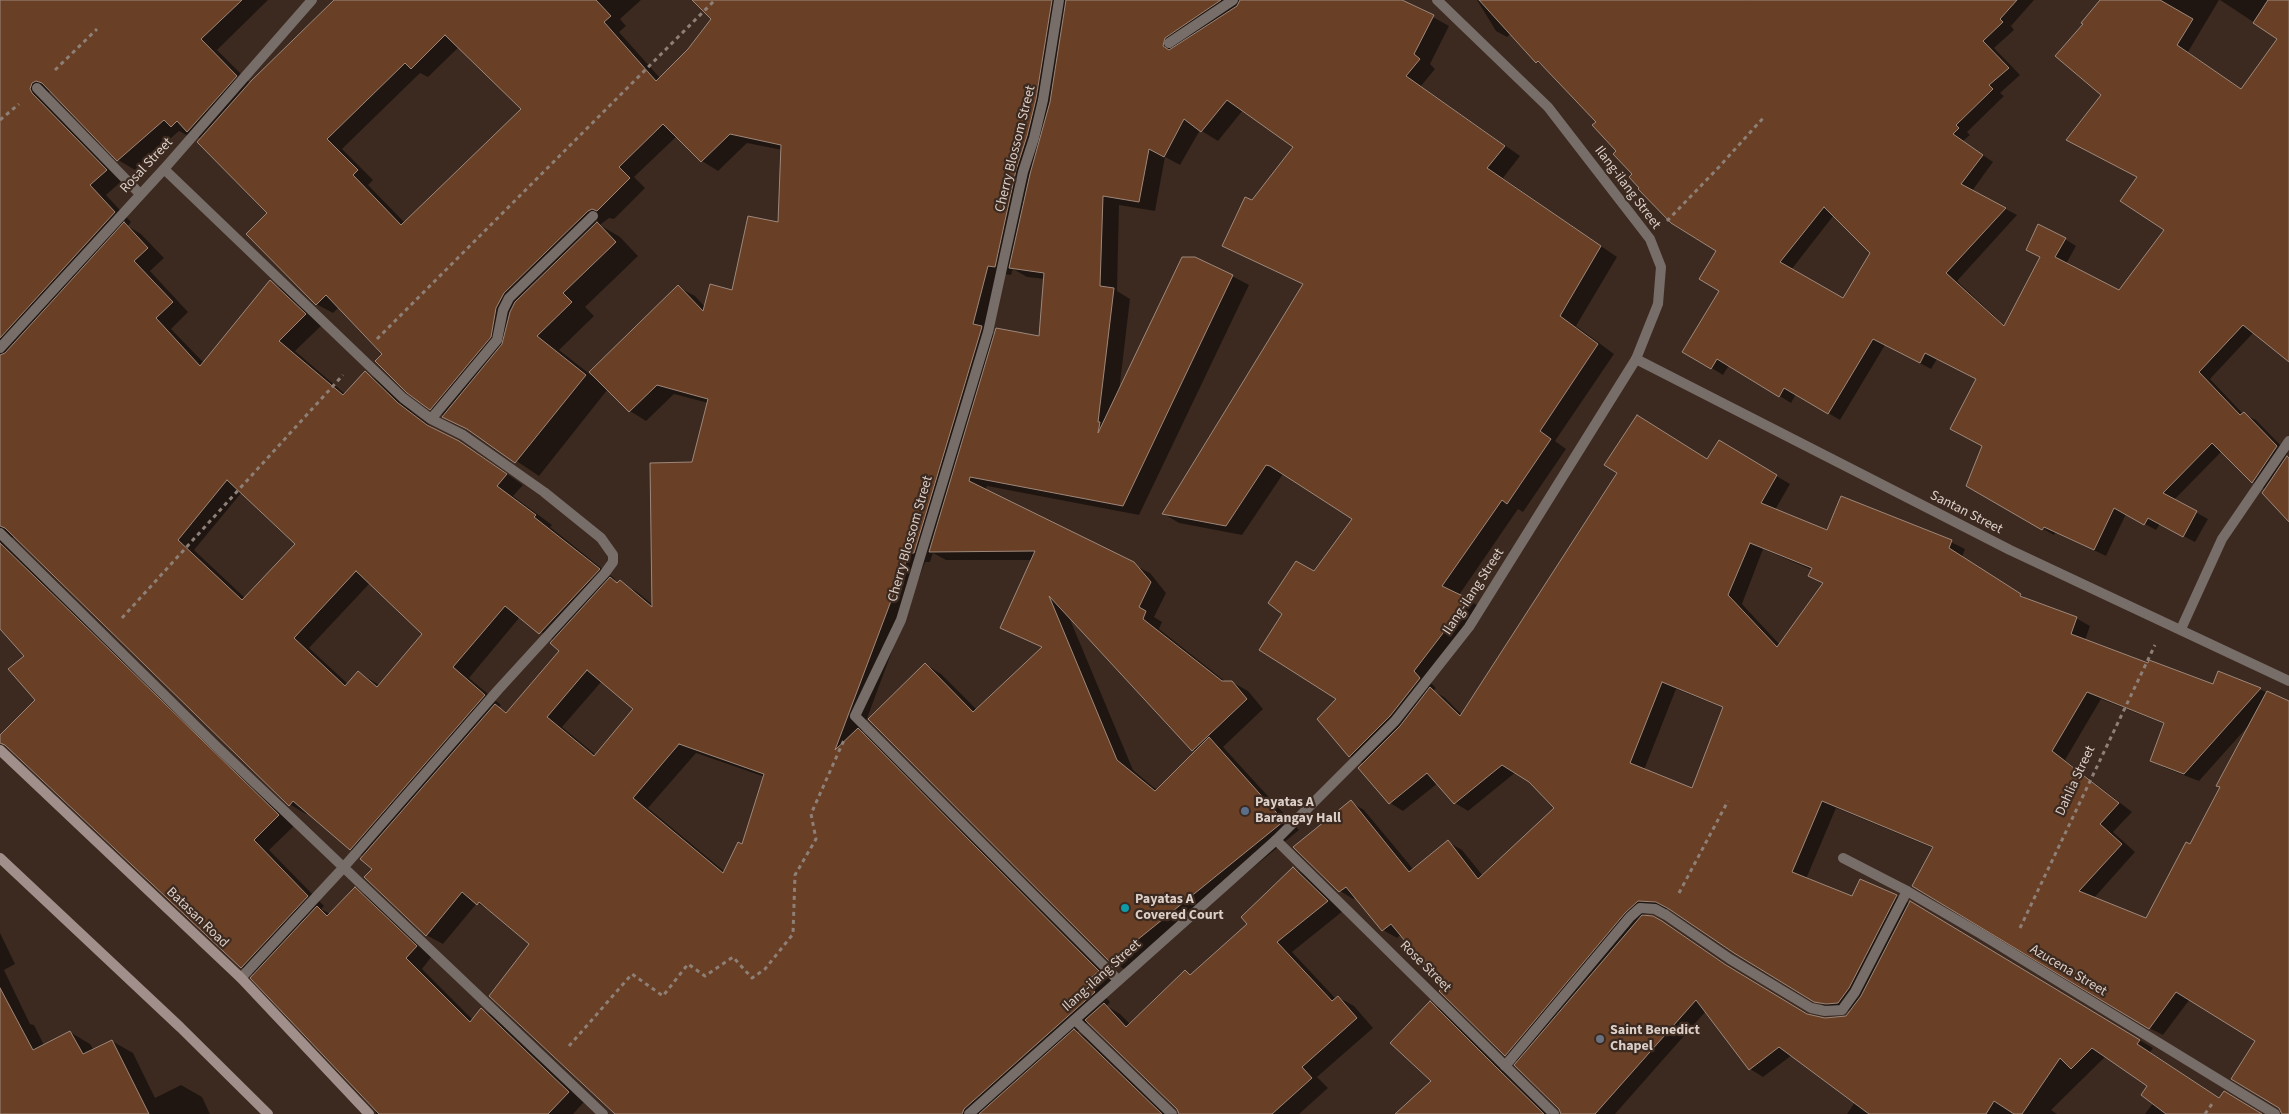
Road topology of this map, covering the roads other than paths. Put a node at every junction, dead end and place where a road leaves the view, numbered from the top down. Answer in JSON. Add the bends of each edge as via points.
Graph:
{"nodes":[{"id":1,"x":312,"y":0,"type":"edge"},
{"id":2,"x":1059,"y":0,"type":"edge"},
{"id":3,"x":1233,"y":0,"type":"edge"},
{"id":4,"x":1437,"y":0,"type":"edge"},
{"id":5,"x":1169,"y":43,"type":"dead end"},
{"id":6,"x":37,"y":88,"type":"dead end"},
{"id":7,"x":164,"y":169,"type":"junction"},
{"id":8,"x":140,"y":194,"type":"junction"},
{"id":9,"x":594,"y":216,"type":"dead end"},
{"id":10,"x":0,"y":348,"type":"edge"},
{"id":11,"x":1636,"y":359,"type":"junction"},
{"id":12,"x":431,"y":419,"type":"junction"},
{"id":13,"x":2289,"y":441,"type":"edge"},
{"id":14,"x":0,"y":533,"type":"edge"},
{"id":15,"x":2182,"y":629,"type":"junction"},
{"id":16,"x":2289,"y":681,"type":"edge"},
{"id":17,"x":0,"y":750,"type":"edge"},
{"id":18,"x":1276,"y":840,"type":"junction"},
{"id":19,"x":0,"y":858,"type":"edge"},
{"id":20,"x":1843,"y":858,"type":"dead end"},
{"id":21,"x":343,"y":868,"type":"junction"},
{"id":22,"x":1907,"y":891,"type":"junction"},
{"id":23,"x":241,"y":978,"type":"junction"},
{"id":24,"x":1118,"y":980,"type":"junction"},
{"id":25,"x":1075,"y":1020,"type":"junction"},
{"id":26,"x":1505,"y":1066,"type":"junction"},
{"id":27,"x":268,"y":1114,"type":"edge"},
{"id":28,"x":369,"y":1114,"type":"edge"},
{"id":29,"x":603,"y":1114,"type":"edge"},
{"id":30,"x":969,"y":1114,"type":"edge"},
{"id":31,"x":1172,"y":1114,"type":"edge"},
{"id":32,"x":1554,"y":1114,"type":"edge"},
{"id":33,"x":2275,"y":1114,"type":"edge"}],
"edges":[{"from":1,"to":7,"type":"street","name":"Rosal Street"},
{"from":2,"to":24,"type":"street","name":"Cherry Blossom Street","via":[[1043,100],[1023,172],[988,332],[901,620],[855,716]]},
{"from":3,"to":5,"type":"street"},
{"from":4,"to":11,"type":"street","name":"Ilang-ilang Street","via":[[1548,107],[1650,239],[1661,267],[1658,304]]},
{"from":6,"to":8,"type":"street"},
{"from":7,"to":8,"type":"street","name":"Rosal Street"},
{"from":7,"to":12,"type":"street","via":[[359,358]]},
{"from":8,"to":10,"type":"street","name":"Rosal Street"},
{"from":9,"to":12,"type":"street","via":[[509,298],[497,340]]},
{"from":11,"to":15,"type":"street","name":"Santan Street","via":[[2010,550]]},
{"from":11,"to":18,"type":"street","name":"Ilang-ilang Street","via":[[1470,627],[1395,721]]},
{"from":12,"to":21,"type":"street","via":[[464,435],[569,512],[606,544],[613,555],[613,562]]},
{"from":13,"to":15,"type":"street","via":[[2222,539]]},
{"from":14,"to":21,"type":"street"},
{"from":15,"to":16,"type":"street","name":"Santan Street"},
{"from":17,"to":23,"type":"main road","name":"Batasan Road"},
{"from":18,"to":24,"type":"street","name":"Ilang-ilang Street"},
{"from":18,"to":26,"type":"street","name":"Rose Street"},
{"from":19,"to":27,"type":"main road"},
{"from":20,"to":22,"type":"street","name":"Azucena Street"},
{"from":21,"to":23,"type":"street"},
{"from":21,"to":29,"type":"street"},
{"from":22,"to":26,"type":"street","via":[[1855,992],[1842,1010],[1811,1008],[1666,915],[1646,907],[1640,908]]},
{"from":22,"to":33,"type":"street","name":"Azucena Street"},
{"from":23,"to":28,"type":"main road","name":"Batasan Road"},
{"from":24,"to":25,"type":"street","name":"Ilang-ilang Street"},
{"from":25,"to":30,"type":"street","name":"Ilang-ilang Street"},
{"from":25,"to":31,"type":"street"},
{"from":26,"to":32,"type":"street","name":"Rose Street"}]}
